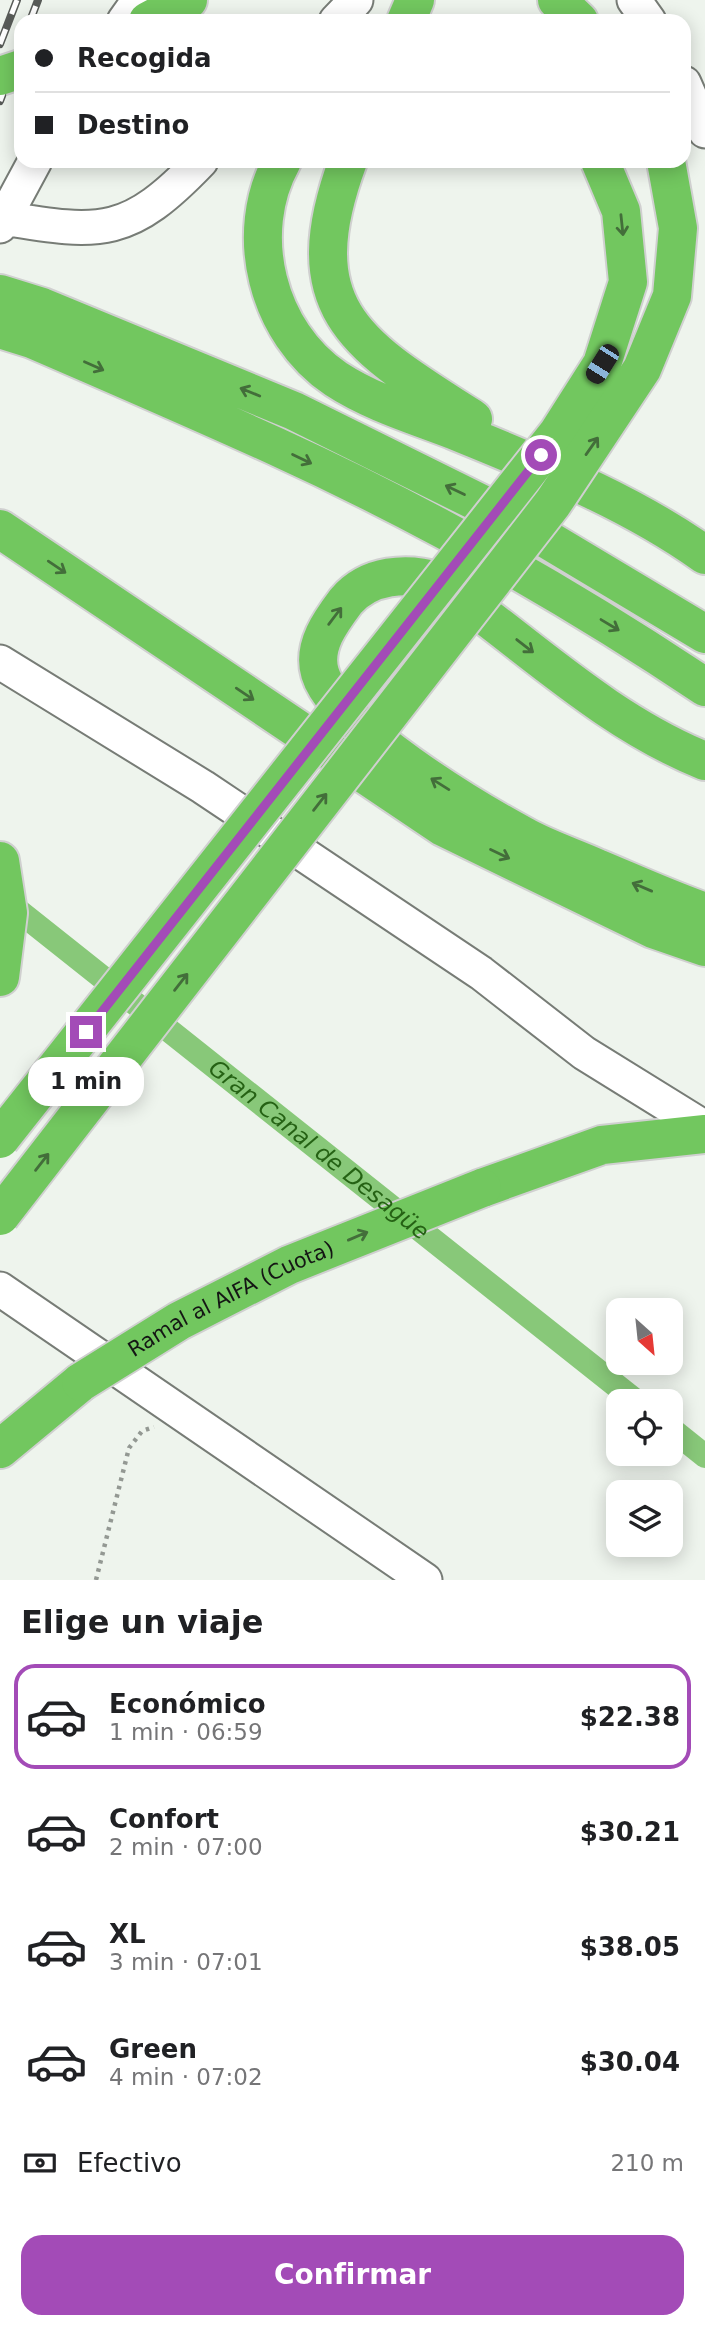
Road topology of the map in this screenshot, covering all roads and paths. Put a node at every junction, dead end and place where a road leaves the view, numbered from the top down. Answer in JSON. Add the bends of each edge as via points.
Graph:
{"nodes":[{"id":1,"x":188,"y":0,"type":"edge"},
{"id":2,"x":356,"y":0,"type":"edge"},
{"id":3,"x":557,"y":0,"type":"edge"},
{"id":4,"x":161,"y":14,"type":"edge"},
{"id":5,"x":343,"y":14,"type":"edge"},
{"id":6,"x":572,"y":14,"type":"edge"},
{"id":7,"x":691,"y":99,"type":"edge"},
{"id":8,"x":705,"y":131,"type":"edge"},
{"id":9,"x":31,"y":168,"type":"edge"},
{"id":10,"x":193,"y":168,"type":"edge"},
{"id":11,"x":280,"y":168,"type":"edge"},
{"id":12,"x":345,"y":168,"type":"edge"},
{"id":13,"x":603,"y":168,"type":"edge"},
{"id":14,"x":667,"y":168,"type":"edge"},
{"id":15,"x":2,"y":222,"type":"edge"},
{"id":16,"x":0,"y":293,"type":"edge"},
{"id":17,"x":24,"y":325,"type":"edge"},
{"id":18,"x":561,"y":474,"type":"junction"},
{"id":19,"x":0,"y":529,"type":"edge"},
{"id":20,"x":705,"y":555,"type":"edge"},
{"id":21,"x":705,"y":634,"type":"edge"},
{"id":22,"x":0,"y":662,"type":"edge"},
{"id":23,"x":705,"y":687,"type":"edge"},
{"id":24,"x":705,"y":761,"type":"edge"},
{"id":25,"x":0,"y":861,"type":"edge"},
{"id":26,"x":705,"y":912,"type":"edge"},
{"id":27,"x":705,"y":947,"type":"edge"},
{"id":28,"x":0,"y":977,"type":"edge"},
{"id":29,"x":705,"y":1128,"type":"edge"},
{"id":30,"x":705,"y":1134,"type":"edge"},
{"id":31,"x":0,"y":1139,"type":"edge"},
{"id":32,"x":705,"y":1149,"type":"edge"},
{"id":33,"x":482,"y":1188,"type":"junction"},
{"id":34,"x":0,"y":1216,"type":"edge"},
{"id":35,"x":0,"y":1289,"type":"edge"},
{"id":36,"x":163,"y":1428,"type":"dead end"},
{"id":37,"x":0,"y":1449,"type":"edge"},
{"id":38,"x":96,"y":1580,"type":"edge"},
{"id":39,"x":425,"y":1580,"type":"edge"}],
"edges":[{"from":1,"to":4,"type":"highway"},
{"from":2,"to":5,"type":"street"},
{"from":3,"to":6,"type":"highway"},
{"from":7,"to":8,"type":"street"},
{"from":9,"to":15,"type":"street"},
{"from":10,"to":15,"type":"street","via":[[145,213],[112,226]]},
{"from":11,"to":18,"type":"highway","via":[[263,218],[262,260],[279,311],[303,348],[335,378],[371,397]]},
{"from":12,"to":18,"type":"highway","via":[[333,202],[328,270],[336,304],[354,333],[385,362]]},
{"from":13,"to":31,"type":"highway","one_way":true,"bridge":true,"via":[[621,211],[628,282],[602,364],[558,433]]},
{"from":34,"to":14,"type":"highway","one_way":true,"bridge":true,"via":[[553,503],[608,424],[642,369],[672,296],[678,228]]},
{"from":16,"to":17,"type":"highway"},
{"from":21,"to":17,"type":"highway","one_way":true,"via":[[518,522],[294,411]]},
{"from":17,"to":23,"type":"highway","one_way":true,"via":[[385,500],[522,573]]},
{"from":18,"to":20,"type":"highway","via":[[660,523]]},
{"from":19,"to":27,"type":"highway","one_way":true,"via":[[443,827],[653,929]]},
{"from":22,"to":29,"type":"street","via":[[215,795],[481,973],[584,1053]]},
{"from":26,"to":24,"type":"highway","one_way":true,"via":[[525,836],[383,747],[340,706],[319,673],[319,648],[329,622],[352,594],[379,579],[414,574],[438,580],[601,704]]},
{"from":25,"to":28,"type":"highway","via":[[8,914]]},
{"from":30,"to":33,"type":"highway","via":[[602,1145]]},
{"from":32,"to":33,"type":"highway"},
{"from":37,"to":33,"type":"highway","name":"Ramal al AIFA (Cuota)","one_way":true,"bridge":true,"via":[[81,1382],[179,1321],[289,1265]]},
{"from":35,"to":39,"type":"street"},
{"from":36,"to":38,"type":"path","via":[[142,1431],[129,1448]]}]}
